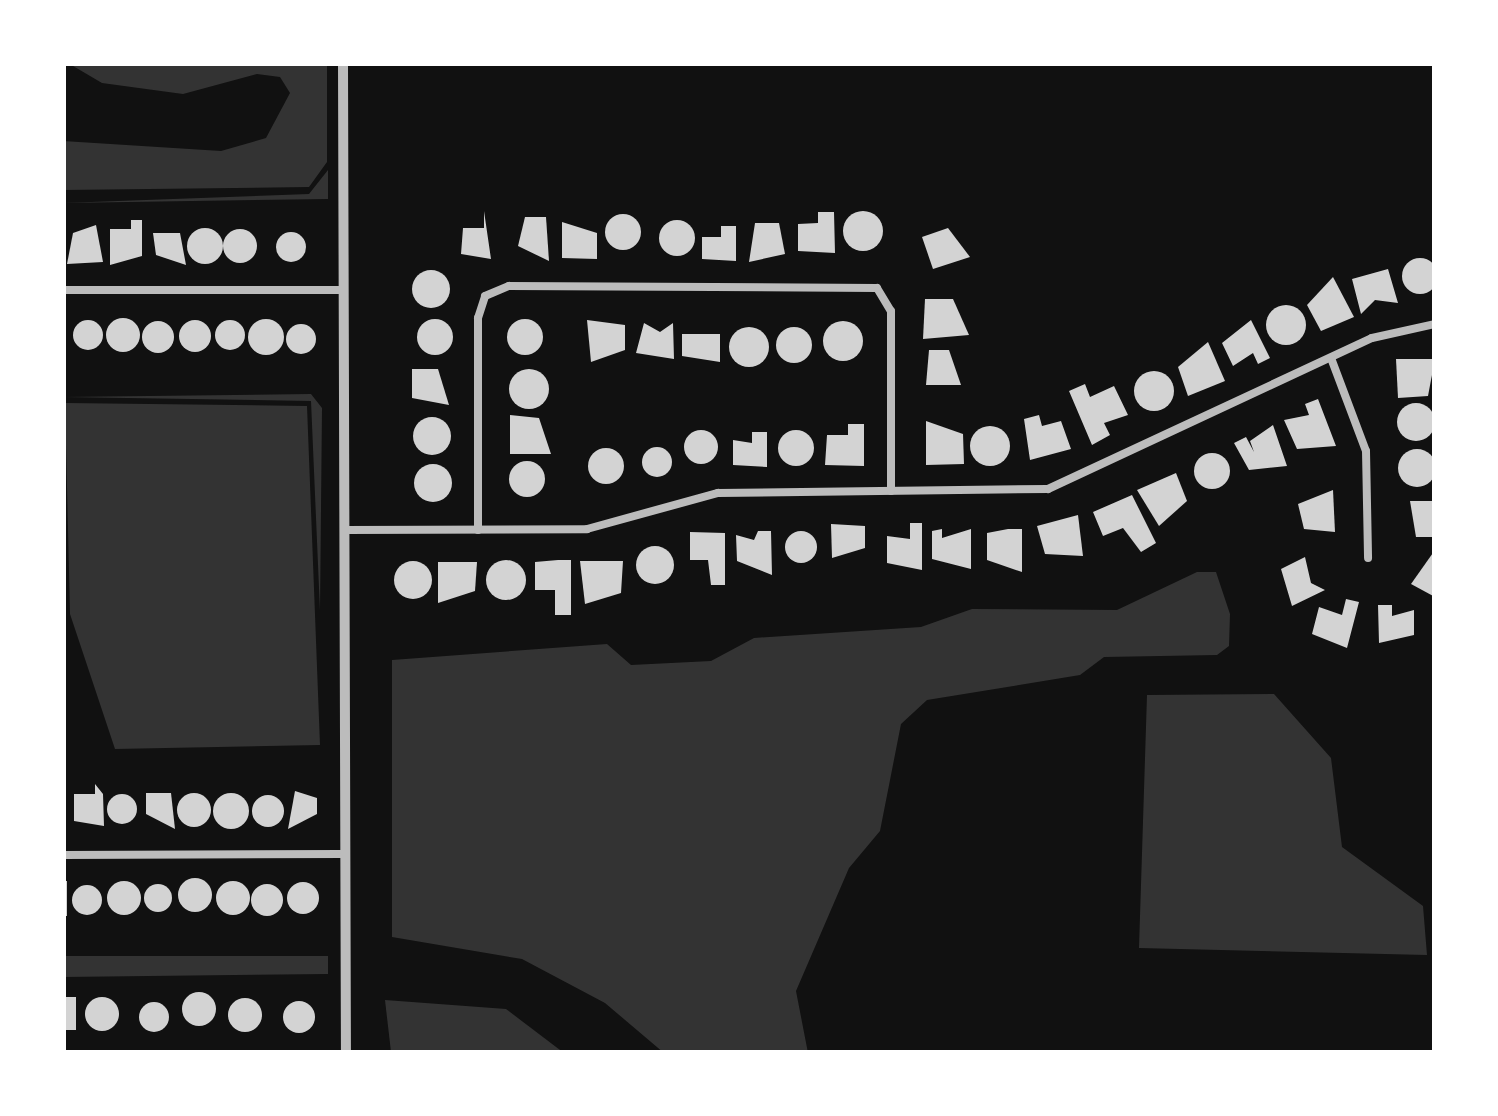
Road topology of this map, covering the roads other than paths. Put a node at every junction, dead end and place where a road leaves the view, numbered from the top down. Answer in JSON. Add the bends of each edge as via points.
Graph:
{"nodes":[{"id":1,"x":344,"y":63,"type":"edge"},
{"id":2,"x":63,"y":290,"type":"edge"},
{"id":3,"x":344,"y":290,"type":"junction"},
{"id":4,"x":1435,"y":324,"type":"edge"},
{"id":5,"x":1331,"y":358,"type":"junction"},
{"id":6,"x":891,"y":491,"type":"junction"},
{"id":7,"x":345,"y":530,"type":"junction"},
{"id":8,"x":478,"y":530,"type":"junction"},
{"id":9,"x":1368,"y":558,"type":"dead end"},
{"id":10,"x":343,"y":854,"type":"junction"},
{"id":11,"x":63,"y":855,"type":"edge"},
{"id":12,"x":346,"y":1053,"type":"edge"}],
"edges":[{"from":1,"to":3,"type":"street"},
{"from":2,"to":3,"type":"street"},
{"from":3,"to":7,"type":"street"},
{"from":4,"to":5,"type":"street"},
{"from":5,"to":6,"type":"street","via":[[1070,484]]},
{"from":5,"to":9,"type":"street","via":[[1366,451]]},
{"from":6,"to":8,"type":"street","via":[[697,494],[611,525]]},
{"from":6,"to":8,"type":"street","via":[[891,311],[877,288],[509,286],[485,296],[478,318]]},
{"from":7,"to":8,"type":"street"},
{"from":7,"to":10,"type":"street"},
{"from":10,"to":11,"type":"street"},
{"from":10,"to":12,"type":"street"}]}
